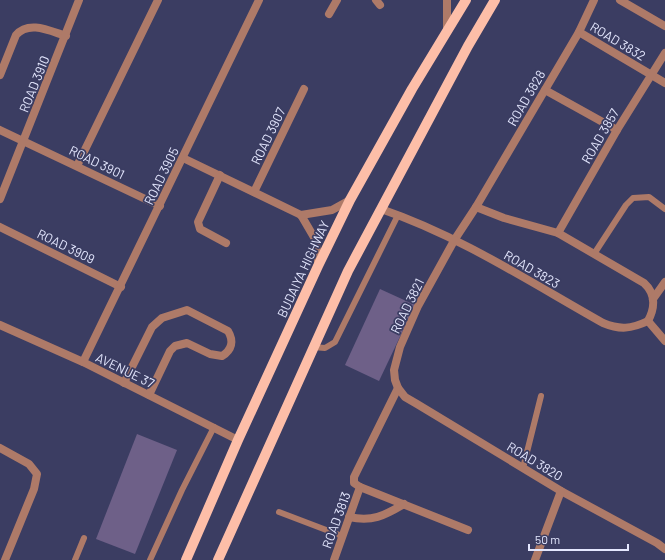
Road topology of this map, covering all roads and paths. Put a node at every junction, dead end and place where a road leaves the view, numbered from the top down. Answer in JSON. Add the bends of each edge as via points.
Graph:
{"nodes":[{"id":1,"x":79,"y":0,"type":"edge"},
{"id":2,"x":158,"y":0,"type":"edge"},
{"id":3,"x":259,"y":0,"type":"edge"},
{"id":4,"x":337,"y":0,"type":"edge"},
{"id":5,"x":446,"y":0,"type":"edge"},
{"id":6,"x":466,"y":0,"type":"edge"},
{"id":7,"x":495,"y":0,"type":"edge"},
{"id":8,"x":594,"y":0,"type":"edge"},
{"id":9,"x":620,"y":0,"type":"edge"},
{"id":10,"x":329,"y":14,"type":"dead end"},
{"id":11,"x":665,"y":26,"type":"edge"},
{"id":12,"x":447,"y":31,"type":"junction"},
{"id":13,"x":579,"y":32,"type":"junction"},
{"id":14,"x":66,"y":36,"type":"junction"},
{"id":15,"x":665,"y":53,"type":"edge"},
{"id":16,"x":0,"y":75,"type":"edge"},
{"id":17,"x":651,"y":75,"type":"junction"},
{"id":18,"x":665,"y":83,"type":"edge"},
{"id":19,"x":304,"y":89,"type":"dead end"},
{"id":20,"x":545,"y":90,"type":"junction"},
{"id":21,"x":0,"y":130,"type":"edge"},
{"id":22,"x":617,"y":130,"type":"junction"},
{"id":23,"x":24,"y":140,"type":"junction"},
{"id":24,"x":183,"y":158,"type":"junction"},
{"id":25,"x":77,"y":166,"type":"junction"},
{"id":26,"x":220,"y":175,"type":"junction"},
{"id":27,"x":254,"y":192,"type":"junction"},
{"id":28,"x":0,"y":199,"type":"edge"},
{"id":29,"x":350,"y":200,"type":"junction"},
{"id":30,"x":160,"y":206,"type":"junction"},
{"id":31,"x":476,"y":207,"type":"junction"},
{"id":32,"x":381,"y":209,"type":"junction"},
{"id":33,"x":665,"y":209,"type":"edge"},
{"id":34,"x":301,"y":215,"type":"junction"},
{"id":35,"x":398,"y":215,"type":"junction"},
{"id":36,"x":0,"y":227,"type":"edge"},
{"id":37,"x":558,"y":233,"type":"junction"},
{"id":38,"x":455,"y":239,"type":"junction"},
{"id":39,"x":226,"y":243,"type":"dead end"},
{"id":40,"x":594,"y":254,"type":"junction"},
{"id":41,"x":318,"y":266,"type":"junction"},
{"id":42,"x":665,"y":282,"type":"edge"},
{"id":43,"x":121,"y":287,"type":"junction"},
{"id":44,"x":653,"y":299,"type":"junction"},
{"id":45,"x":648,"y":321,"type":"junction"},
{"id":46,"x":0,"y":325,"type":"edge"},
{"id":47,"x":665,"y":341,"type":"edge"},
{"id":48,"x":312,"y":348,"type":"junction"},
{"id":49,"x":83,"y":362,"type":"junction"},
{"id":50,"x":124,"y":383,"type":"junction"},
{"id":51,"x":398,"y":388,"type":"junction"},
{"id":52,"x":149,"y":395,"type":"junction"},
{"id":53,"x":541,"y":396,"type":"dead end"},
{"id":54,"x":214,"y":428,"type":"junction"},
{"id":55,"x":238,"y":440,"type":"junction"},
{"id":56,"x":0,"y":448,"type":"edge"},
{"id":57,"x":523,"y":468,"type":"junction"},
{"id":58,"x":360,"y":487,"type":"junction"},
{"id":59,"x":561,"y":491,"type":"junction"},
{"id":60,"x":404,"y":504,"type":"junction"},
{"id":61,"x":279,"y":512,"type":"dead end"},
{"id":62,"x":349,"y":517,"type":"junction"},
{"id":63,"x":468,"y":530,"type":"dead end"},
{"id":64,"x":342,"y":536,"type":"junction"},
{"id":65,"x":84,"y":538,"type":"dead end"},
{"id":66,"x":665,"y":549,"type":"edge"},
{"id":67,"x":5,"y":560,"type":"edge"},
{"id":68,"x":75,"y":560,"type":"edge"},
{"id":69,"x":150,"y":560,"type":"edge"},
{"id":70,"x":186,"y":560,"type":"edge"},
{"id":71,"x":218,"y":560,"type":"edge"},
{"id":72,"x":334,"y":560,"type":"edge"},
{"id":73,"x":535,"y":560,"type":"edge"}],
"edges":[{"from":1,"to":14,"type":"street","name":"ROAD 3910"},
{"from":2,"to":25,"type":"street"},
{"from":3,"to":24,"type":"street","name":"ROAD 3905"},
{"from":4,"to":10,"type":"street"},
{"from":5,"to":12,"type":"street"},
{"from":6,"to":12,"type":"main road","name":"BUDAIYA HIGHWAY"},
{"from":7,"to":32,"type":"main road"},
{"from":8,"to":13,"type":"street","name":"ROAD 3828"},
{"from":9,"to":11,"type":"street"},
{"from":12,"to":29,"type":"main road","name":"BUDAIYA HIGHWAY"},
{"from":13,"to":17,"type":"street","name":"ROAD 3832"},
{"from":13,"to":20,"type":"street","name":"ROAD 3828"},
{"from":14,"to":16,"type":"street","via":[[31,26],[20,30]]},
{"from":14,"to":23,"type":"street","name":"ROAD 3910"},
{"from":15,"to":17,"type":"street","name":"ROAD 3857"},
{"from":17,"to":18,"type":"street","name":"ROAD 3832"},
{"from":17,"to":22,"type":"street","name":"ROAD 3857"},
{"from":19,"to":27,"type":"street","name":"ROAD 3907"},
{"from":20,"to":22,"type":"street"},
{"from":20,"to":31,"type":"street","name":"ROAD 3828"},
{"from":21,"to":23,"type":"street"},
{"from":22,"to":37,"type":"street","name":"ROAD 3857"},
{"from":23,"to":25,"type":"street","name":"ROAD 3901"},
{"from":23,"to":28,"type":"street","name":"ROAD 3910"},
{"from":24,"to":26,"type":"street"},
{"from":24,"to":30,"type":"street","name":"ROAD 3905"},
{"from":25,"to":30,"type":"street","name":"ROAD 3901"},
{"from":26,"to":27,"type":"street"},
{"from":26,"to":39,"type":"street","via":[[198,222],[200,229]]},
{"from":27,"to":34,"type":"street"},
{"from":29,"to":34,"type":"street","via":[[327,211]]},
{"from":29,"to":41,"type":"main road","name":"BUDAIYA HIGHWAY"},
{"from":30,"to":43,"type":"street","name":"ROAD 3905"},
{"from":31,"to":37,"type":"street","via":[[504,218]]},
{"from":31,"to":38,"type":"street","name":"ROAD 3828"},
{"from":32,"to":35,"type":"street","name":"ROAD 3823"},
{"from":32,"to":48,"type":"main road"},
{"from":33,"to":40,"type":"lane","via":[[649,197],[633,198]]},
{"from":34,"to":41,"type":"street","via":[[315,239]]},
{"from":35,"to":38,"type":"street","name":"ROAD 3823"},
{"from":35,"to":48,"type":"lane","via":[[335,342],[325,348]]},
{"from":36,"to":43,"type":"street","name":"ROAD 3909"},
{"from":37,"to":40,"type":"street"},
{"from":38,"to":45,"type":"street","name":"ROAD 3823","via":[[603,323],[628,329]]},
{"from":38,"to":51,"type":"street","name":"ROAD 3821","via":[[418,306],[400,347],[394,370]]},
{"from":40,"to":44,"type":"street","via":[[644,283],[651,289]]},
{"from":41,"to":55,"type":"main road","name":"BUDAIYA HIGHWAY"},
{"from":42,"to":44,"type":"street"},
{"from":43,"to":49,"type":"street","name":"ROAD 3905"},
{"from":44,"to":45,"type":"street","via":[[653,312]]},
{"from":45,"to":47,"type":"street"},
{"from":46,"to":49,"type":"street","name":"AVENUE 37"},
{"from":48,"to":71,"type":"main road"},
{"from":49,"to":50,"type":"street","name":"AVENUE 37"},
{"from":50,"to":52,"type":"street","name":"AVENUE 37"},
{"from":50,"to":52,"type":"street","via":[[158,320],[187,310],[228,331],[232,342],[222,356],[210,354],[187,343],[175,346],[170,351]]},
{"from":51,"to":57,"type":"street","name":"ROAD 3820","via":[[405,397]]},
{"from":51,"to":58,"type":"street","via":[[354,477],[354,483]]},
{"from":52,"to":54,"type":"street","name":"AVENUE 37"},
{"from":53,"to":57,"type":"lane"},
{"from":54,"to":55,"type":"street","name":"AVENUE 37"},
{"from":54,"to":69,"type":"lane"},
{"from":55,"to":70,"type":"main road","name":"BUDAIYA HIGHWAY"},
{"from":56,"to":67,"type":"street","via":[[29,464],[37,474],[34,488]]},
{"from":57,"to":59,"type":"street","name":"ROAD 3820"},
{"from":58,"to":60,"type":"street"},
{"from":58,"to":62,"type":"street","name":"ROAD 3813"},
{"from":59,"to":66,"type":"street","name":"ROAD 3820"},
{"from":59,"to":73,"type":"street"},
{"from":60,"to":62,"type":"street","via":[[378,518],[363,520]]},
{"from":60,"to":63,"type":"street"},
{"from":61,"to":64,"type":"lane"},
{"from":62,"to":64,"type":"street","name":"ROAD 3813"},
{"from":64,"to":72,"type":"street","name":"ROAD 3813"},
{"from":65,"to":68,"type":"lane"}]}
